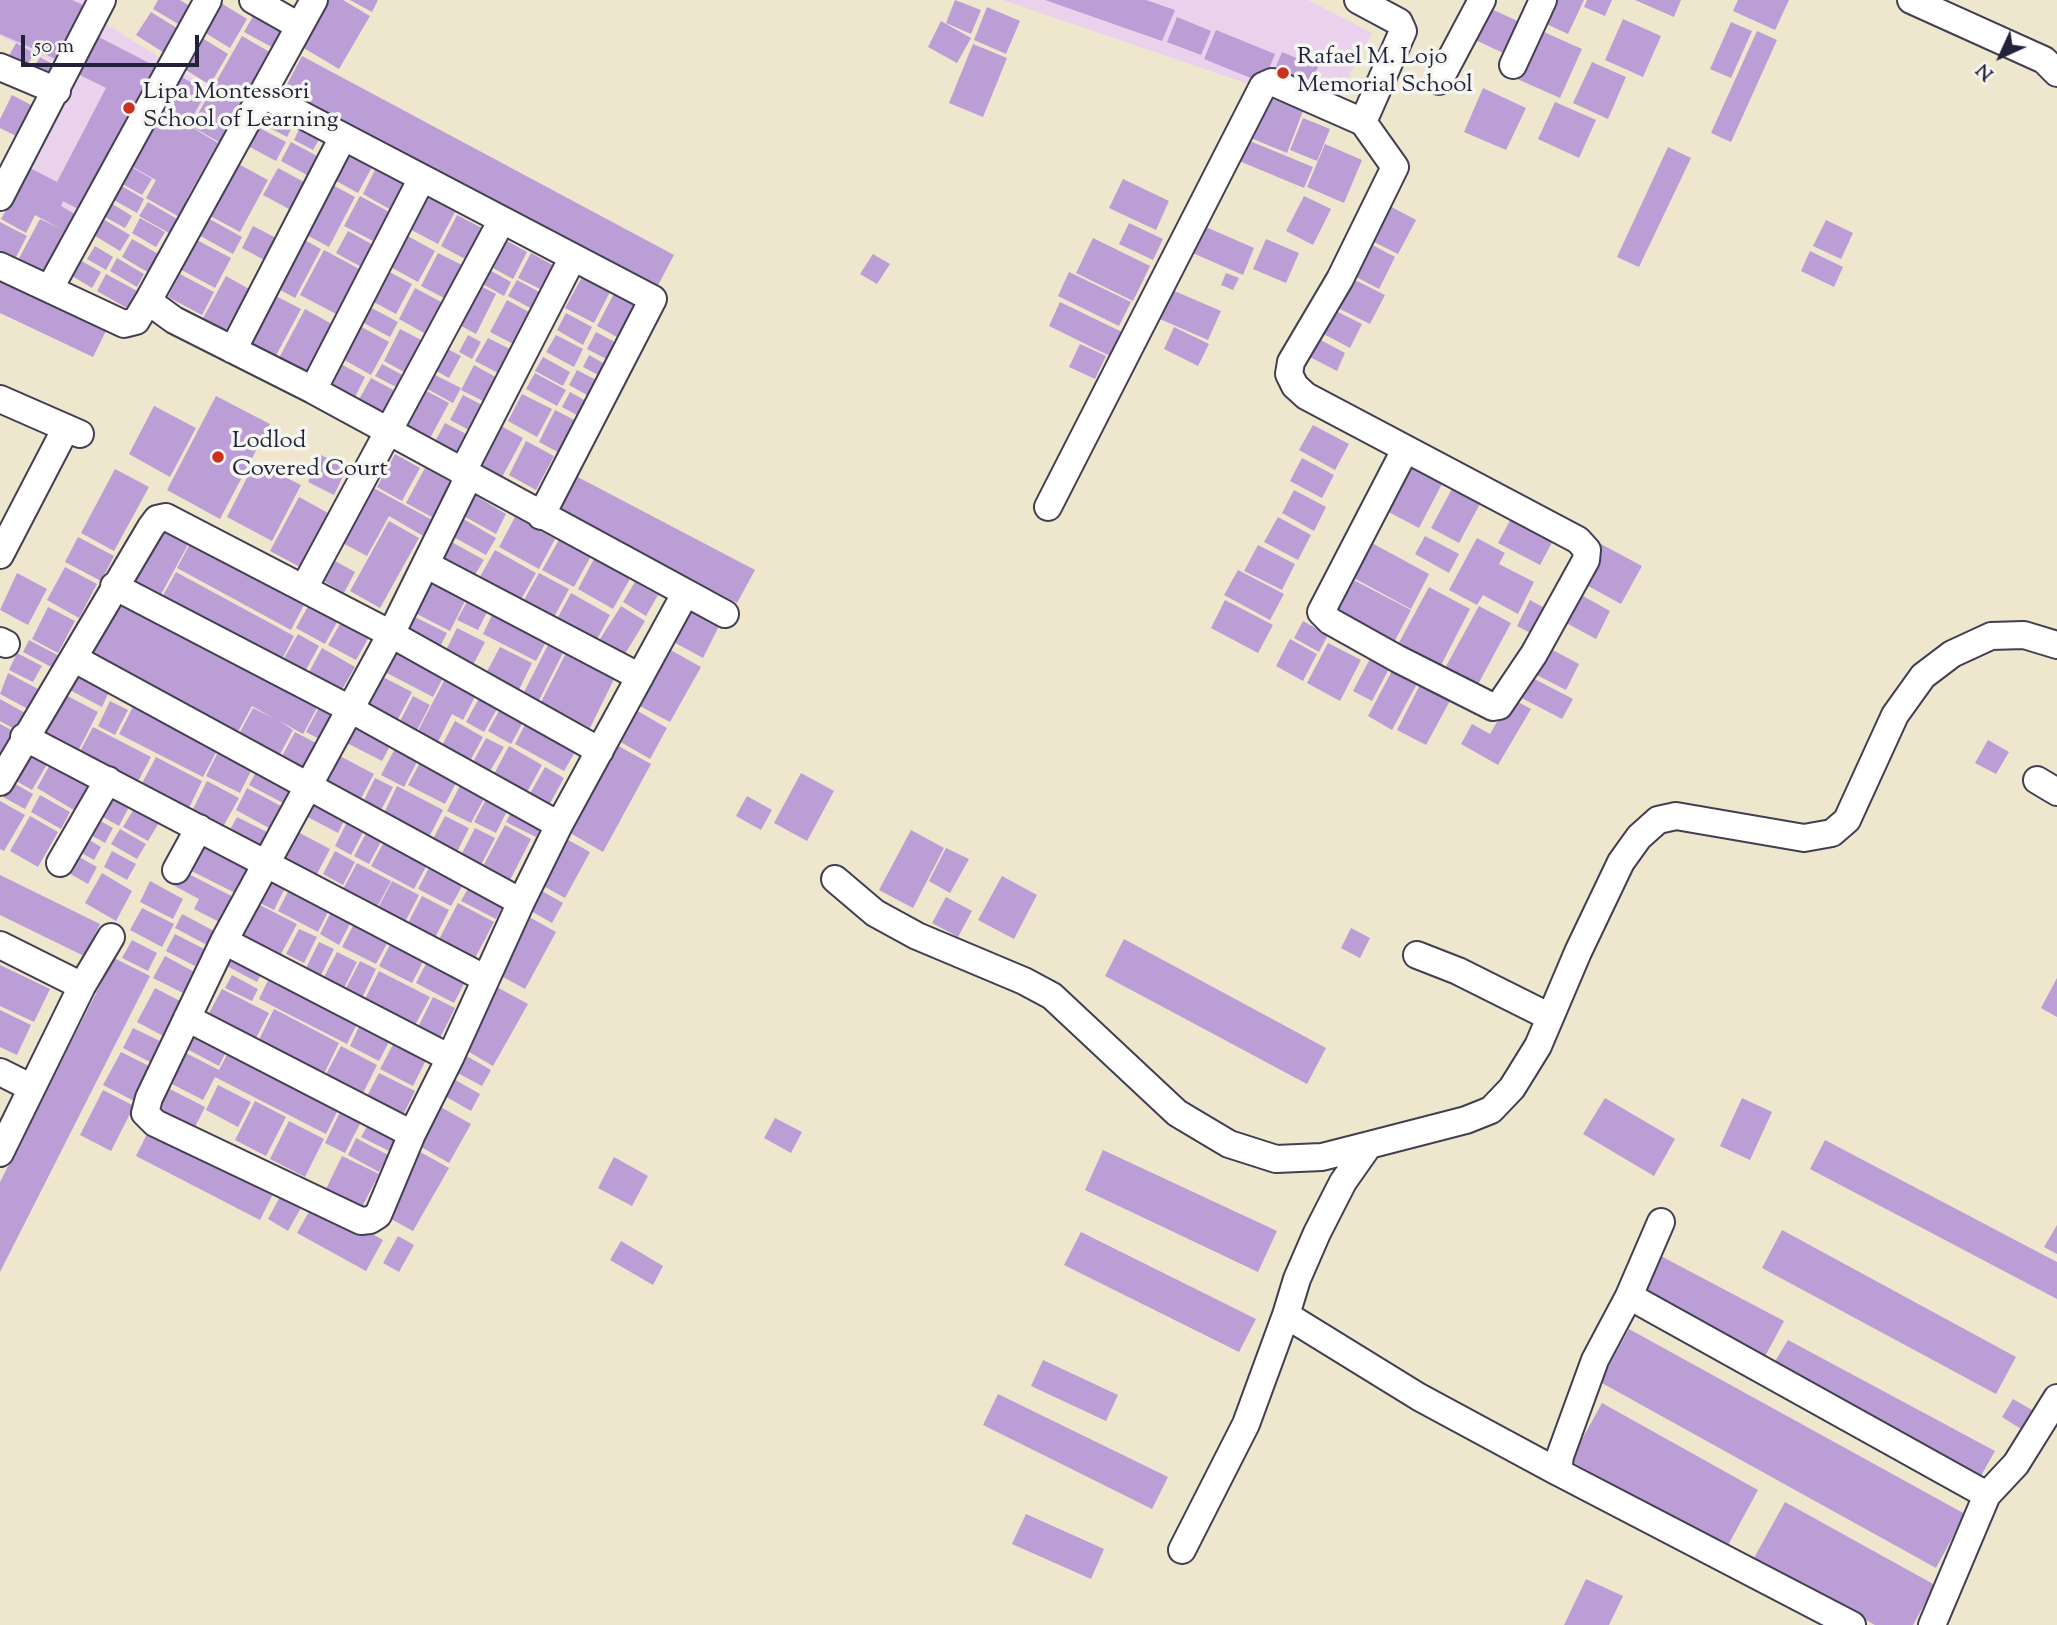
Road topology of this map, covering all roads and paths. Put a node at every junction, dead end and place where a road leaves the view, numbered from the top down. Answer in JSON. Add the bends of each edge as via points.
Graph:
{"nodes":[{"id":1,"x":102,"y":0,"type":"edge"},
{"id":2,"x":208,"y":0,"type":"edge"},
{"id":3,"x":253,"y":0,"type":"edge"},
{"id":4,"x":314,"y":0,"type":"edge"},
{"id":5,"x":1358,"y":0,"type":"edge"},
{"id":6,"x":1482,"y":0,"type":"edge"},
{"id":7,"x":1542,"y":0,"type":"edge"},
{"id":8,"x":1911,"y":0,"type":"edge"},
{"id":9,"x":299,"y":26,"type":"junction"},
{"id":10,"x":1513,"y":65,"type":"dead end"},
{"id":11,"x":0,"y":67,"type":"edge"},
{"id":12,"x":2057,"y":73,"type":"edge"},
{"id":13,"x":1439,"y":81,"type":"dead end"},
{"id":14,"x":57,"y":91,"type":"junction"},
{"id":15,"x":262,"y":94,"type":"junction"},
{"id":16,"x":1363,"y":122,"type":"junction"},
{"id":17,"x":343,"y":136,"type":"junction"},
{"id":18,"x":422,"y":178,"type":"junction"},
{"id":19,"x":3,"y":186,"type":"edge"},
{"id":20,"x":502,"y":220,"type":"junction"},
{"id":21,"x":573,"y":257,"type":"junction"},
{"id":22,"x":0,"y":266,"type":"edge"},
{"id":23,"x":50,"y":288,"type":"junction"},
{"id":24,"x":148,"y":301,"type":"junction"},
{"id":25,"x":233,"y":350,"type":"junction"},
{"id":26,"x":313,"y":390,"type":"junction"},
{"id":27,"x":0,"y":399,"type":"edge"},
{"id":28,"x":387,"y":432,"type":"junction"},
{"id":29,"x":1405,"y":450,"type":"junction"},
{"id":30,"x":465,"y":475,"type":"junction"},
{"id":31,"x":1048,"y":507,"type":"dead end"},
{"id":32,"x":541,"y":516,"type":"junction"},
{"id":33,"x":0,"y":555,"type":"edge"},
{"id":34,"x":427,"y":565,"type":"junction"},
{"id":35,"x":114,"y":586,"type":"junction"},
{"id":36,"x":304,"y":588,"type":"junction"},
{"id":37,"x":685,"y":594,"type":"junction"},
{"id":38,"x":725,"y":614,"type":"dead end"},
{"id":39,"x":391,"y":634,"type":"junction"},
{"id":40,"x":2057,"y":645,"type":"edge"},
{"id":41,"x":75,"y":659,"type":"junction"},
{"id":42,"x":640,"y":677,"type":"junction"},
{"id":43,"x":351,"y":709,"type":"junction"},
{"id":44,"x":24,"y":737,"type":"junction"},
{"id":45,"x":600,"y":751,"type":"junction"},
{"id":46,"x":108,"y":780,"type":"junction"},
{"id":47,"x":0,"y":782,"type":"edge"},
{"id":48,"x":309,"y":785,"type":"junction"},
{"id":49,"x":559,"y":825,"type":"junction"},
{"id":50,"x":200,"y":828,"type":"junction"},
{"id":51,"x":60,"y":863,"type":"dead end"},
{"id":52,"x":266,"y":863,"type":"junction"},
{"id":53,"x":176,"y":870,"type":"dead end"},
{"id":54,"x":835,"y":879,"type":"dead end"},
{"id":55,"x":521,"y":902,"type":"junction"},
{"id":56,"x":111,"y":937,"type":"dead end"},
{"id":57,"x":224,"y":941,"type":"junction"},
{"id":58,"x":0,"y":945,"type":"edge"},
{"id":59,"x":1417,"y":955,"type":"dead end"},
{"id":60,"x":486,"y":979,"type":"junction"},
{"id":61,"x":82,"y":986,"type":"junction"},
{"id":62,"x":1550,"y":1017,"type":"junction"},
{"id":63,"x":187,"y":1018,"type":"junction"},
{"id":64,"x":450,"y":1058,"type":"junction"},
{"id":65,"x":0,"y":1072,"type":"edge"},
{"id":66,"x":30,"y":1087,"type":"junction"},
{"id":67,"x":412,"y":1134,"type":"junction"},
{"id":68,"x":1370,"y":1145,"type":"junction"},
{"id":69,"x":0,"y":1153,"type":"edge"},
{"id":70,"x":1661,"y":1222,"type":"dead end"},
{"id":71,"x":1629,"y":1296,"type":"junction"},
{"id":72,"x":1286,"y":1315,"type":"junction"},
{"id":73,"x":2057,"y":1398,"type":"edge"},
{"id":74,"x":1558,"y":1472,"type":"junction"},
{"id":75,"x":1987,"y":1495,"type":"junction"},
{"id":76,"x":1182,"y":1550,"type":"dead end"},
{"id":77,"x":1852,"y":1625,"type":"edge"},
{"id":78,"x":1931,"y":1625,"type":"edge"}],
"edges":[{"from":1,"to":14,"type":"street"},
{"from":2,"to":23,"type":"street"},
{"from":3,"to":9,"type":"street"},
{"from":4,"to":9,"type":"street"},
{"from":5,"to":16,"type":"street","via":[[1399,22],[1403,31]]},
{"from":6,"to":13,"type":"street"},
{"from":7,"to":10,"type":"street"},
{"from":8,"to":12,"type":"street","via":[[2044,60]]},
{"from":9,"to":15,"type":"street"},
{"from":11,"to":14,"type":"street"},
{"from":14,"to":19,"type":"street"},
{"from":15,"to":17,"type":"street"},
{"from":15,"to":24,"type":"street"},
{"from":16,"to":29,"type":"street","via":[[1395,167],[1340,279],[1291,362],[1289,374],[1306,396]]},
{"from":16,"to":31,"type":"street","via":[[1272,82],[1263,86]]},
{"from":17,"to":18,"type":"street"},
{"from":17,"to":25,"type":"street"},
{"from":18,"to":20,"type":"street"},
{"from":18,"to":26,"type":"street"},
{"from":20,"to":21,"type":"street"},
{"from":20,"to":28,"type":"street"},
{"from":21,"to":30,"type":"street"},
{"from":21,"to":32,"type":"street","via":[[653,299]]},
{"from":22,"to":23,"type":"street"},
{"from":23,"to":24,"type":"street","via":[[124,324],[136,321]]},
{"from":24,"to":25,"type":"street"},
{"from":25,"to":26,"type":"street"},
{"from":26,"to":28,"type":"street"},
{"from":27,"to":33,"type":"street","via":[[73,431]]},
{"from":28,"to":30,"type":"street"},
{"from":28,"to":36,"type":"street"},
{"from":29,"to":29,"type":"street","via":[[1567,534],[1587,551],[1534,654],[1499,706],[1398,659],[1321,612]]},
{"from":30,"to":32,"type":"street"},
{"from":30,"to":34,"type":"street"},
{"from":32,"to":37,"type":"street"},
{"from":34,"to":39,"type":"street"},
{"from":34,"to":42,"type":"street"},
{"from":35,"to":36,"type":"street","via":[[157,519],[166,517]]},
{"from":35,"to":41,"type":"street"},
{"from":35,"to":43,"type":"street"},
{"from":36,"to":39,"type":"street"},
{"from":37,"to":38,"type":"street"},
{"from":37,"to":42,"type":"street"},
{"from":39,"to":43,"type":"street"},
{"from":39,"to":45,"type":"street"},
{"from":40,"to":62,"type":"street","via":[[2024,635],[1991,636],[1952,654],[1923,676],[1895,715],[1847,820],[1832,833],[1804,838],[1676,816],[1658,820],[1621,862]]},
{"from":41,"to":44,"type":"street"},
{"from":41,"to":48,"type":"street"},
{"from":42,"to":45,"type":"street"},
{"from":43,"to":48,"type":"street"},
{"from":43,"to":49,"type":"street"},
{"from":44,"to":46,"type":"street"},
{"from":44,"to":47,"type":"street"},
{"from":45,"to":49,"type":"street"},
{"from":46,"to":50,"type":"street"},
{"from":46,"to":51,"type":"street"},
{"from":48,"to":52,"type":"street"},
{"from":48,"to":55,"type":"street"},
{"from":49,"to":55,"type":"street"},
{"from":50,"to":52,"type":"street"},
{"from":50,"to":53,"type":"street"},
{"from":52,"to":57,"type":"street"},
{"from":52,"to":60,"type":"street"},
{"from":54,"to":68,"type":"street","via":[[876,913],[917,936],[1052,996],[1177,1112],[1229,1144],[1276,1159],[1322,1157]]},
{"from":55,"to":60,"type":"street"},
{"from":56,"to":61,"type":"street"},
{"from":57,"to":63,"type":"street"},
{"from":57,"to":64,"type":"street"},
{"from":58,"to":61,"type":"street"},
{"from":59,"to":62,"type":"street"},
{"from":60,"to":64,"type":"street"},
{"from":61,"to":66,"type":"street"},
{"from":62,"to":68,"type":"street","via":[[1512,1088],[1490,1110]]},
{"from":63,"to":67,"type":"street"},
{"from":63,"to":67,"type":"street","via":[[149,1098],[145,1112],[155,1123],[361,1221],[378,1215]]},
{"from":64,"to":67,"type":"street"},
{"from":65,"to":66,"type":"street"},
{"from":66,"to":69,"type":"street"},
{"from":68,"to":72,"type":"street","via":[[1343,1182],[1317,1233]]},
{"from":70,"to":71,"type":"street"},
{"from":71,"to":74,"type":"street","via":[[1595,1360]]},
{"from":71,"to":75,"type":"street"},
{"from":72,"to":74,"type":"street","via":[[1419,1397]]},
{"from":72,"to":76,"type":"street","via":[[1246,1424]]},
{"from":73,"to":75,"type":"street","via":[[2016,1464]]},
{"from":74,"to":77,"type":"street"},
{"from":75,"to":78,"type":"street"}]}
